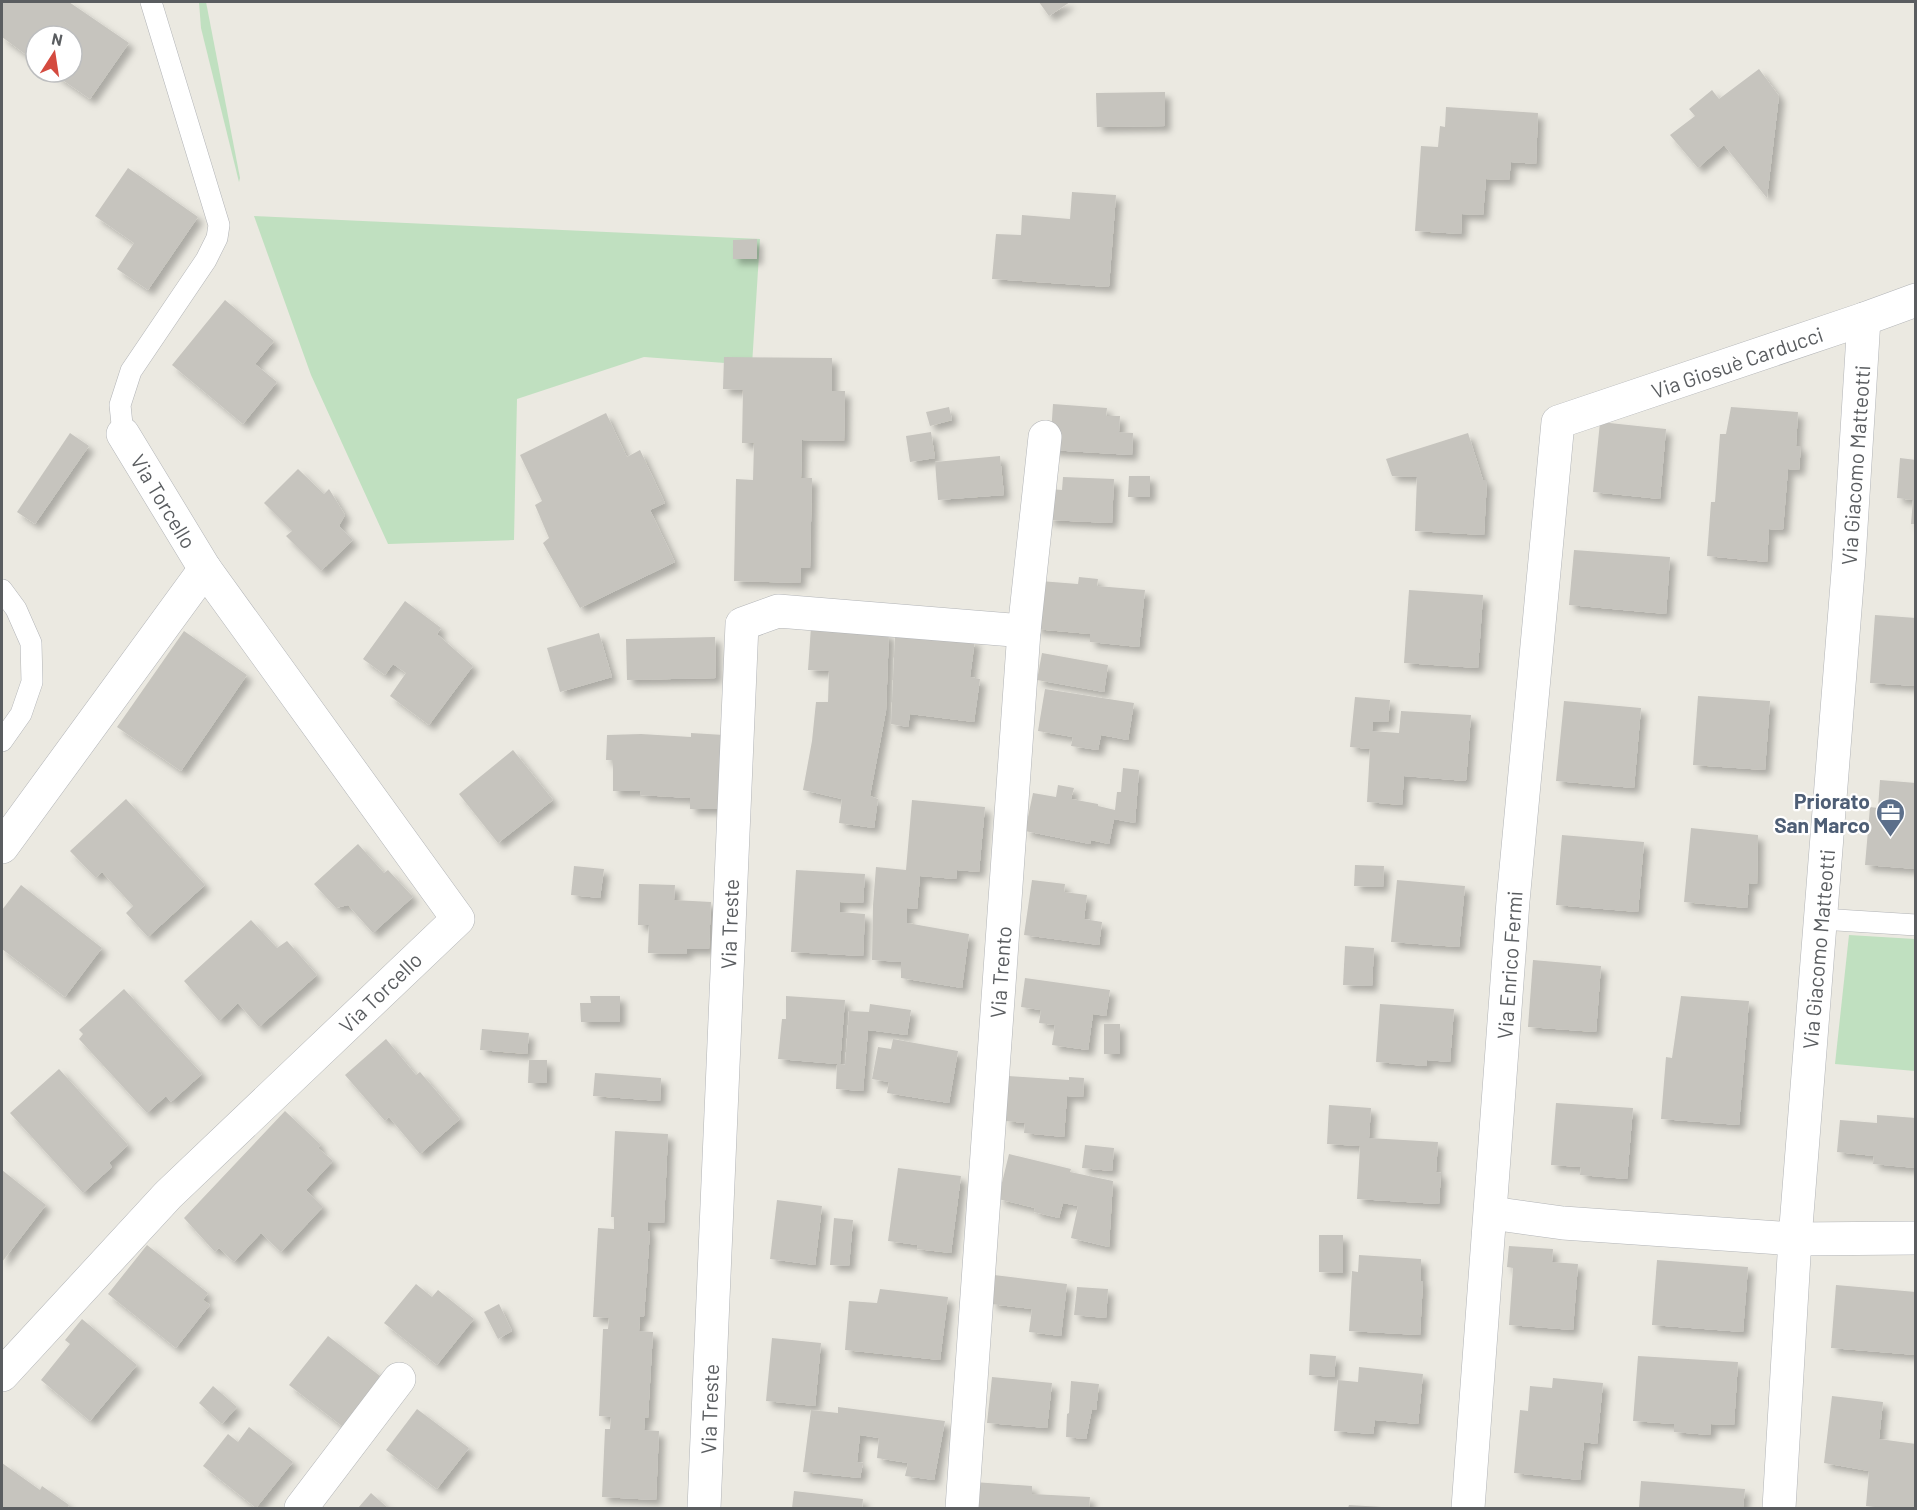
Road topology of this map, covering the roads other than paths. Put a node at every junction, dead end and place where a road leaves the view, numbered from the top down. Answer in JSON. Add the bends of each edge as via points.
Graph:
{"nodes":[{"id":1,"x":151,"y":2,"type":"edge"},
{"id":2,"x":1916,"y":300,"type":"edge"},
{"id":3,"x":1864,"y":319,"type":"junction"},
{"id":4,"x":1558,"y":422,"type":"joint"},
{"id":5,"x":123,"y":434,"type":"joint"},
{"id":6,"x":1045,"y":437,"type":"dead end"},
{"id":7,"x":205,"y":569,"type":"junction"},
{"id":8,"x":2,"y":590,"type":"edge"},
{"id":9,"x":1024,"y":631,"type":"junction"},
{"id":10,"x":2,"y":741,"type":"edge"},
{"id":11,"x":2,"y":847,"type":"edge"},
{"id":12,"x":1821,"y":919,"type":"junction"},
{"id":13,"x":1916,"y":925,"type":"edge"},
{"id":14,"x":1491,"y":1214,"type":"junction"},
{"id":15,"x":1916,"y":1238,"type":"edge"},
{"id":16,"x":1795,"y":1239,"type":"junction"},
{"id":17,"x":2,"y":1375,"type":"edge"},
{"id":18,"x":399,"y":1379,"type":"dead end"},
{"id":19,"x":301,"y":1509,"type":"edge"},
{"id":20,"x":704,"y":1509,"type":"edge"},
{"id":21,"x":962,"y":1509,"type":"edge"},
{"id":22,"x":1468,"y":1509,"type":"edge"},
{"id":23,"x":1779,"y":1509,"type":"edge"}],
"edges":[{"from":1,"to":5,"type":"lane","via":[[219,225],[206,260],[131,371],[120,405]]},
{"from":2,"to":3,"type":"street","name":"Via Giosuè Carducci"},
{"from":3,"to":4,"type":"street","name":"Via Giosuè Carducci"},
{"from":3,"to":12,"type":"street","name":"Via Giacomo Matteotti"},
{"from":4,"to":14,"type":"street","name":"Via Enrico Fermi","via":[[1513,901]]},
{"from":5,"to":7,"type":"street","name":"Via Torcello"},
{"from":6,"to":9,"type":"street","name":"Via Trento"},
{"from":7,"to":11,"type":"street","name":"Via Torcello"},
{"from":7,"to":17,"type":"street","name":"Via Torcello","via":[[458,919],[168,1195]]},
{"from":8,"to":10,"type":"lane","via":[[16,609],[31,643],[32,682],[21,714]]},
{"from":9,"to":20,"type":"street","name":"Via Treste","via":[[778,611],[742,624]]},
{"from":9,"to":21,"type":"street","name":"Via Trento"},
{"from":12,"to":13,"type":"lane"},
{"from":12,"to":16,"type":"street","name":"Via Giacomo Matteotti"},
{"from":14,"to":16,"type":"street"},
{"from":14,"to":22,"type":"street","name":"Via Enrico Fermi"},
{"from":15,"to":16,"type":"street"},
{"from":16,"to":23,"type":"street","name":"Via Giacomo Matteotti"},
{"from":18,"to":19,"type":"street"}]}
